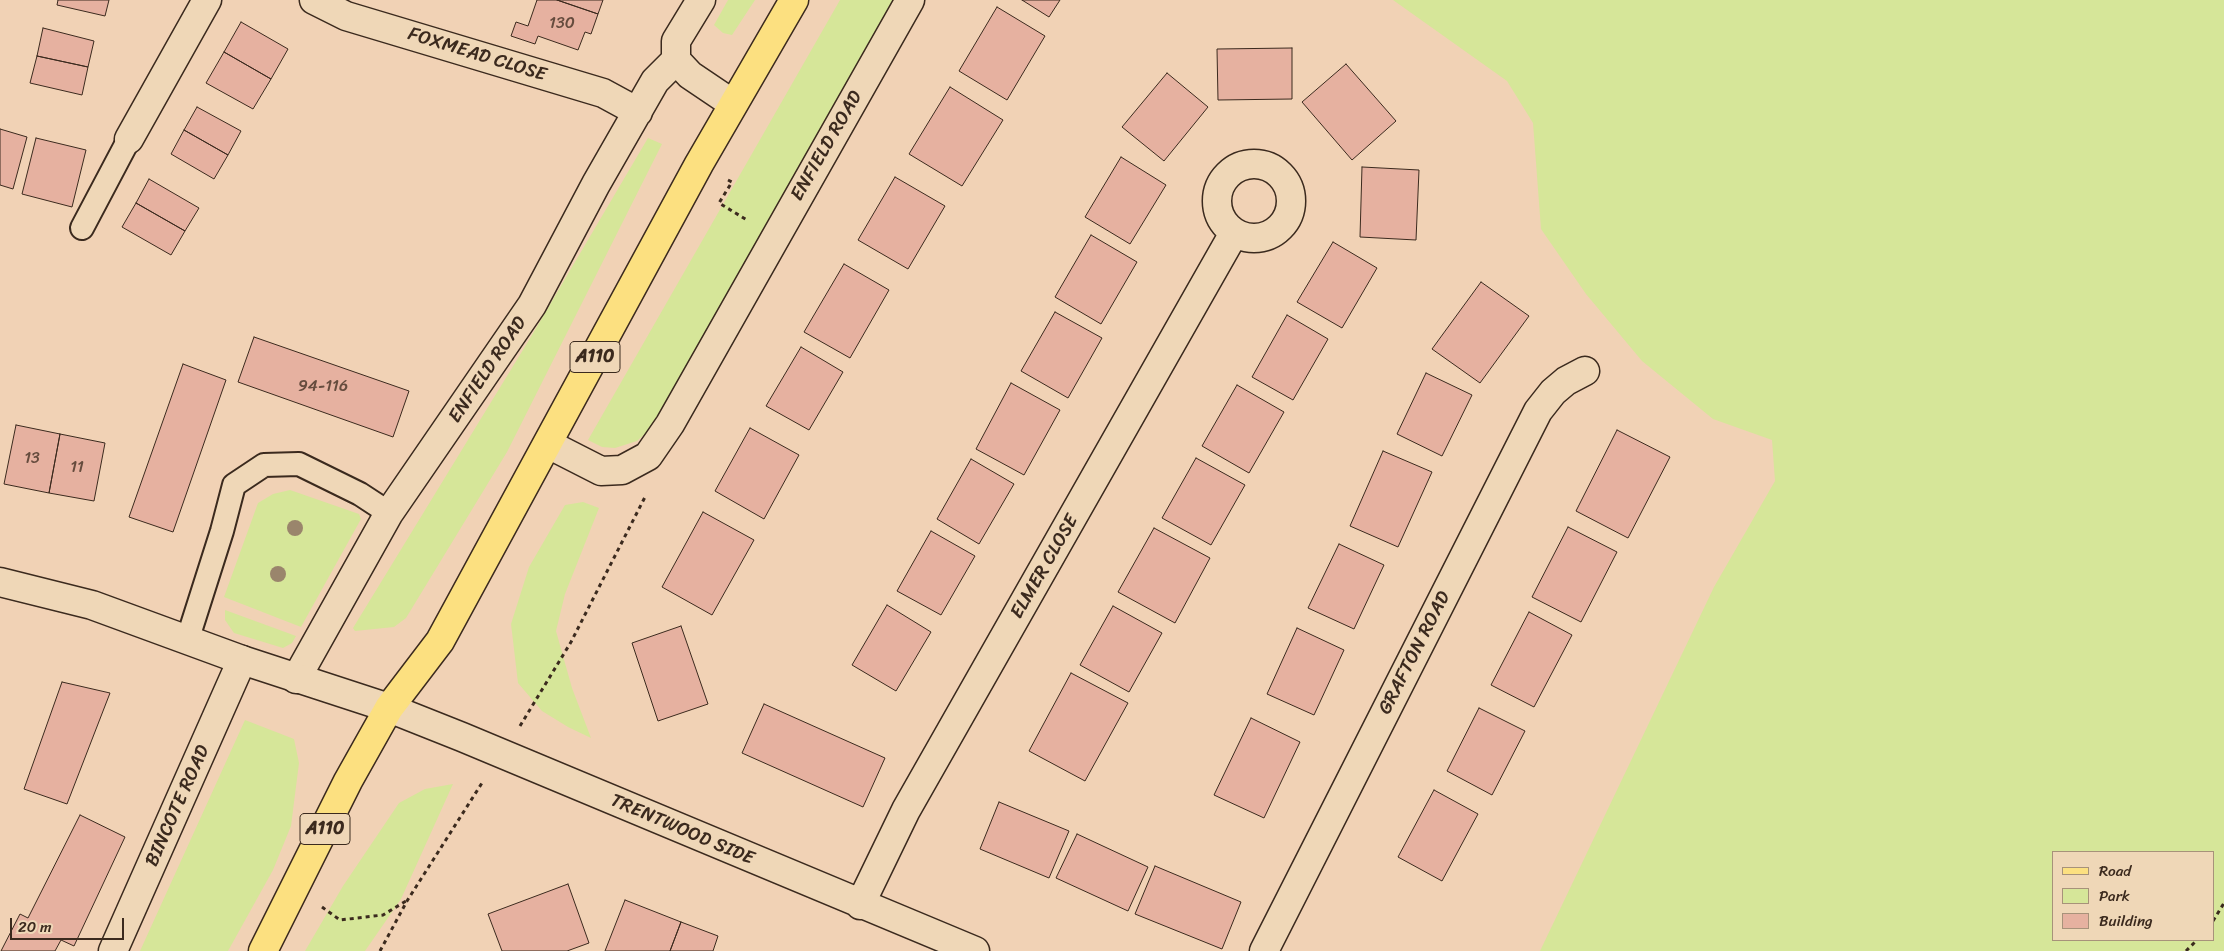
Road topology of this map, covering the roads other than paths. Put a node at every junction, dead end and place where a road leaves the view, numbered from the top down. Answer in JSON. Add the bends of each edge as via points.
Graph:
{"nodes":[{"id":1,"x":206,"y":0,"type":"edge"},
{"id":2,"x":314,"y":0,"type":"edge"},
{"id":3,"x":701,"y":0,"type":"edge"},
{"id":4,"x":794,"y":0,"type":"edge"},
{"id":5,"x":910,"y":0,"type":"edge"},
{"id":6,"x":676,"y":60,"type":"junction"},
{"id":7,"x":733,"y":104,"type":"junction"},
{"id":8,"x":638,"y":112,"type":"junction"},
{"id":9,"x":129,"y":139,"type":"joint"},
{"id":10,"x":82,"y":228,"type":"dead end"},
{"id":11,"x":1234,"y":233,"type":"dead end"},
{"id":12,"x":1585,"y":371,"type":"dead end"},
{"id":13,"x":548,"y":444,"type":"junction"},
{"id":14,"x":389,"y":513,"type":"junction"},
{"id":15,"x":0,"y":582,"type":"edge"},
{"id":16,"x":187,"y":641,"type":"junction"},
{"id":17,"x":242,"y":660,"type":"junction"},
{"id":18,"x":296,"y":679,"type":"junction"},
{"id":19,"x":389,"y":708,"type":"junction"},
{"id":20,"x":860,"y":904,"type":"junction"},
{"id":21,"x":113,"y":951,"type":"edge"},
{"id":22,"x":263,"y":951,"type":"edge"},
{"id":23,"x":976,"y":951,"type":"edge"},
{"id":24,"x":1264,"y":951,"type":"edge"}],
"edges":[{"from":1,"to":9,"type":"street"},
{"from":2,"to":8,"type":"street","name":"FOXMEAD CLOSE","via":[[346,16],[603,93]]},
{"from":3,"to":6,"type":"street","via":[[676,41]]},
{"from":4,"to":7,"type":"main road","number":"A110"},
{"from":5,"to":13,"type":"street","name":"ENFIELD ROAD","via":[[670,424],[648,456],[622,470],[601,471]]},
{"from":6,"to":7,"type":"street","via":[[690,75]]},
{"from":6,"to":8,"type":"street","name":"ENFIELD ROAD","via":[[654,81]]},
{"from":7,"to":13,"type":"main road","number":"A110"},
{"from":8,"to":14,"type":"street","name":"ENFIELD ROAD","via":[[532,305]]},
{"from":9,"to":10,"type":"lane"},
{"from":11,"to":20,"type":"street","name":"ELMER CLOSE","via":[[906,810]]},
{"from":12,"to":24,"type":"street","name":"GRAFTON ROAD","via":[[1559,387],[1538,411]]},
{"from":13,"to":19,"type":"main road","number":"A110","via":[[440,641]]},
{"from":14,"to":16,"type":"lane","via":[[360,494],[299,464],[264,465],[234,485]]},
{"from":14,"to":18,"type":"street","name":"ENFIELD ROAD"},
{"from":15,"to":16,"type":"street","via":[[92,604]]},
{"from":16,"to":17,"type":"street"},
{"from":17,"to":18,"type":"street"},
{"from":17,"to":21,"type":"street","name":"BINCOTE ROAD"},
{"from":18,"to":19,"type":"street"},
{"from":19,"to":20,"type":"street","name":"TRENTWOOD SIDE"},
{"from":19,"to":22,"type":"main road","number":"A110","via":[[348,781]]},
{"from":20,"to":23,"type":"street","name":"TRENTWOOD SIDE"}]}
